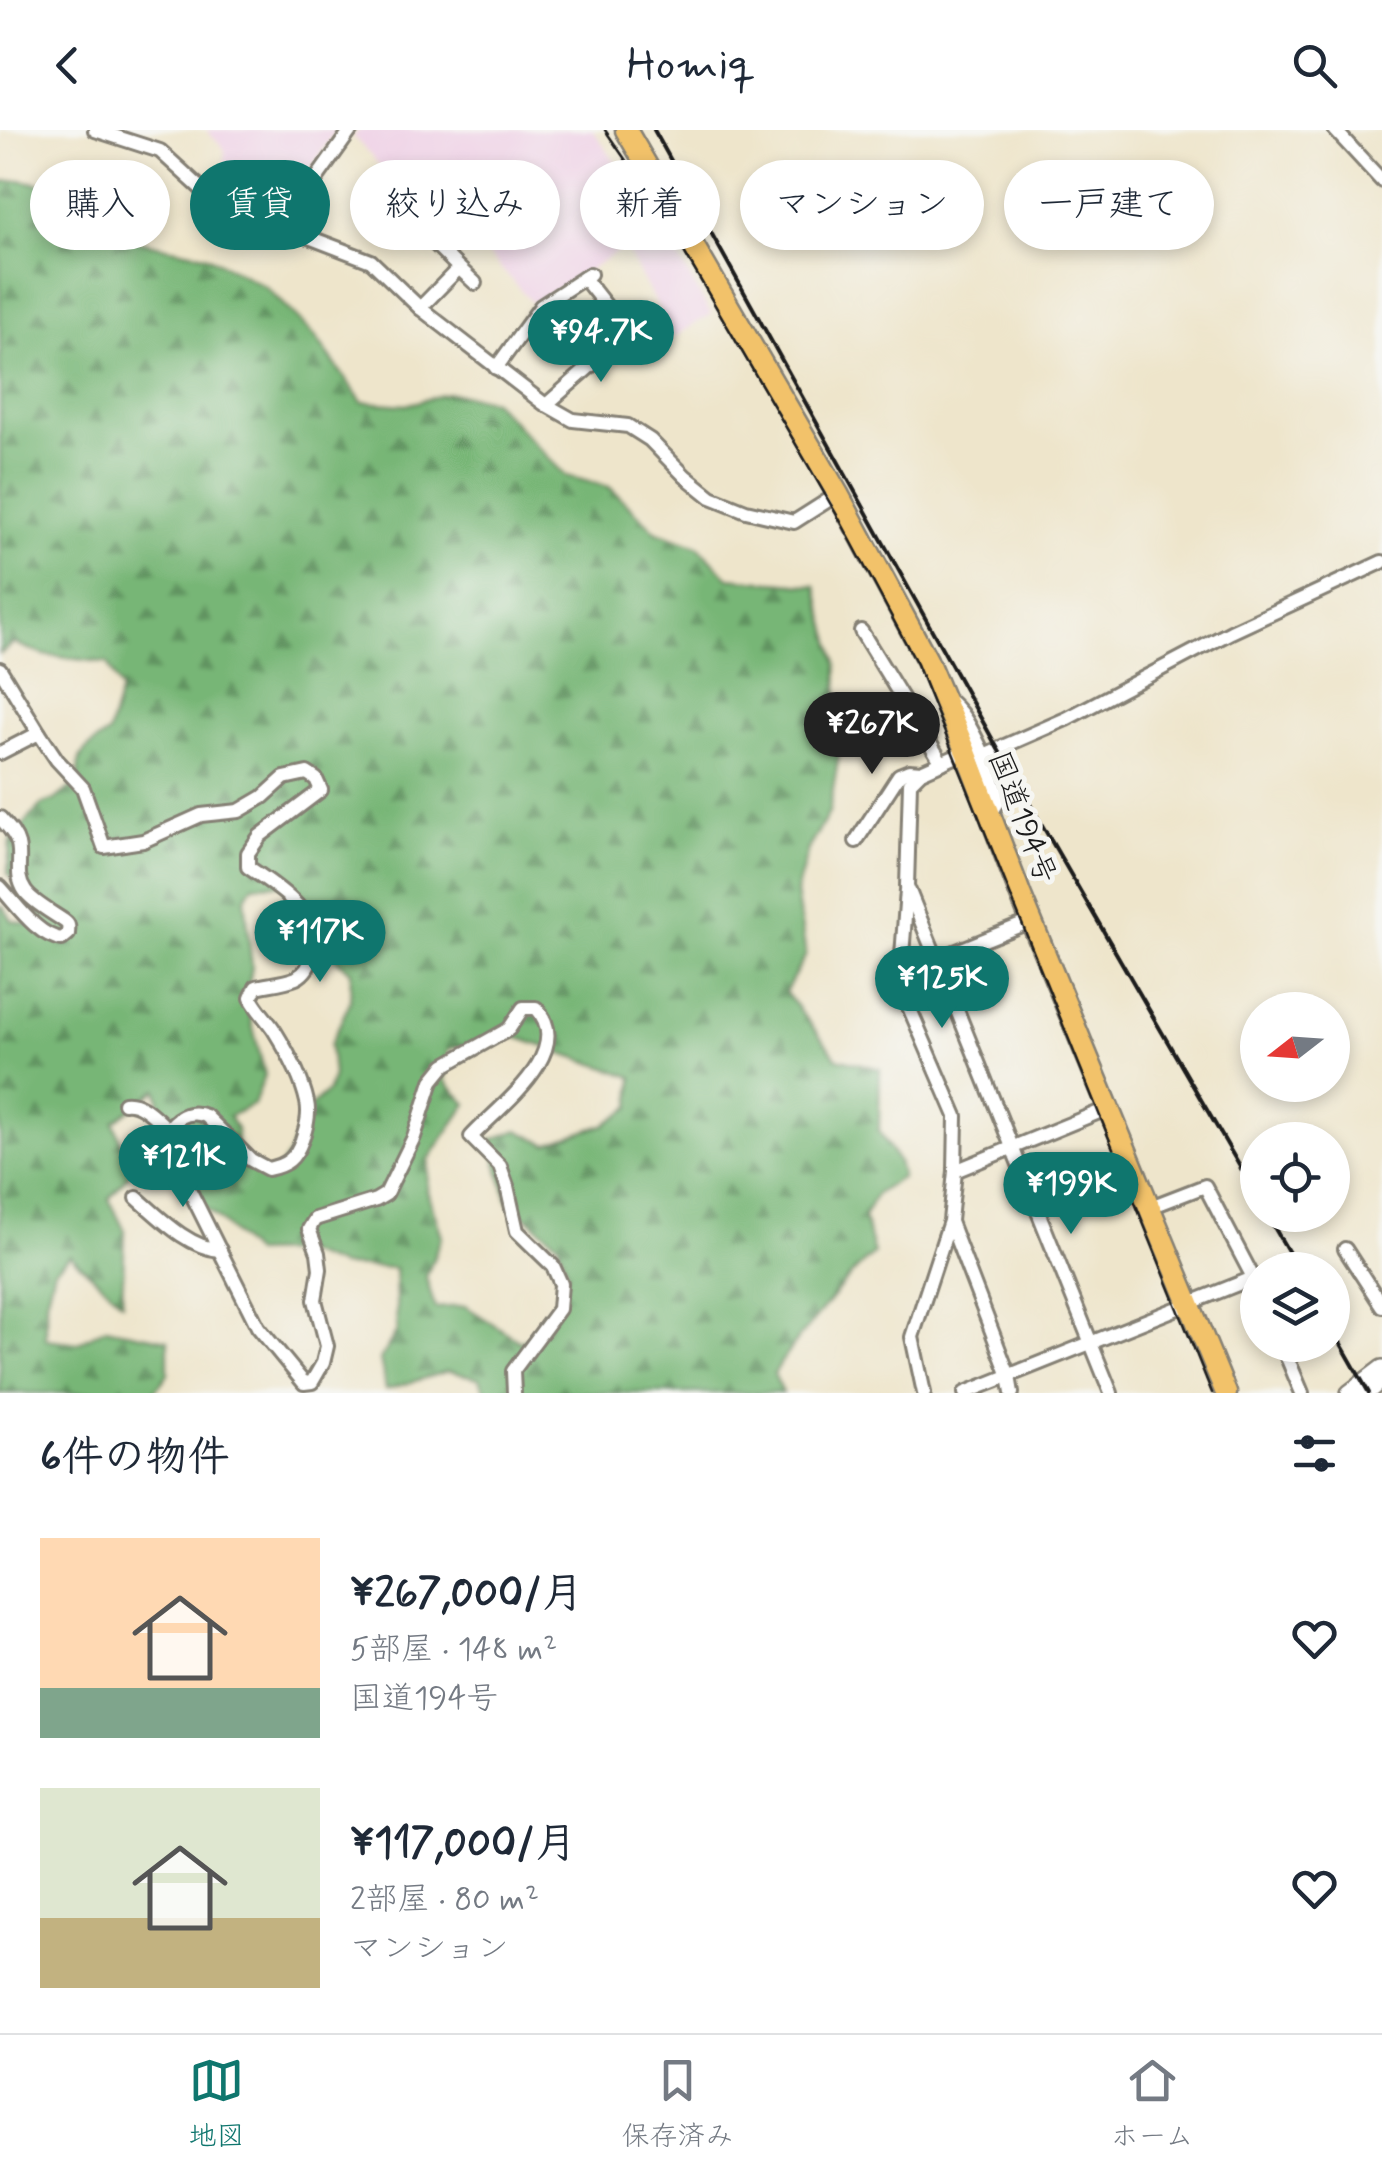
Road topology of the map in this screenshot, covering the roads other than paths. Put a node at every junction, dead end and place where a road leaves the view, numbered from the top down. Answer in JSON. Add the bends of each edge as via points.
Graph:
{"nodes":[{"id":1,"x":94,"y":130,"type":"edge"},
{"id":2,"x":351,"y":130,"type":"edge"},
{"id":3,"x":626,"y":130,"type":"edge"},
{"id":4,"x":1335,"y":130,"type":"edge"},
{"id":5,"x":330,"y":160,"type":"edge"},
{"id":6,"x":190,"y":178,"type":"edge"},
{"id":7,"x":1382,"y":181,"type":"edge"},
{"id":8,"x":330,"y":246,"type":"edge"},
{"id":9,"x":441,"y":250,"type":"edge"},
{"id":10,"x":459,"y":268,"type":"junction"},
{"id":11,"x":475,"y":283,"type":"dead end"},
{"id":12,"x":606,"y":306,"type":"dead end"},
{"id":13,"x":420,"y":308,"type":"junction"},
{"id":14,"x":627,"y":334,"type":"dead end"},
{"id":15,"x":496,"y":368,"type":"junction"},
{"id":16,"x":546,"y":406,"type":"junction"},
{"id":17,"x":838,"y":494,"type":"junction"},
{"id":18,"x":1382,"y":562,"type":"edge"},
{"id":19,"x":861,"y":630,"type":"dead end"},
{"id":20,"x":0,"y":669,"type":"edge"},
{"id":21,"x":40,"y":733,"type":"junction"},
{"id":22,"x":0,"y":753,"type":"edge"},
{"id":23,"x":975,"y":754,"type":"junction"},
{"id":24,"x":942,"y":763,"type":"junction"},
{"id":25,"x":920,"y":772,"type":"junction"},
{"id":26,"x":0,"y":818,"type":"edge"},
{"id":27,"x":856,"y":841,"type":"dead end"},
{"id":28,"x":907,"y":886,"type":"junction"},
{"id":29,"x":0,"y":887,"type":"edge"},
{"id":30,"x":1032,"y":922,"type":"junction"},
{"id":31,"x":937,"y":959,"type":"junction"},
{"id":32,"x":124,"y":1103,"type":"dead end"},
{"id":33,"x":1109,"y":1108,"type":"junction"},
{"id":34,"x":168,"y":1130,"type":"junction"},
{"id":35,"x":1012,"y":1148,"type":"junction"},
{"id":36,"x":955,"y":1171,"type":"junction"},
{"id":37,"x":137,"y":1198,"type":"dead end"},
{"id":38,"x":1148,"y":1208,"type":"junction"},
{"id":39,"x":950,"y":1221,"type":"junction"},
{"id":40,"x":1345,"y":1249,"type":"dead end"},
{"id":41,"x":220,"y":1250,"type":"junction"},
{"id":42,"x":1240,"y":1252,"type":"edge"},
{"id":43,"x":1240,"y":1287,"type":"edge"},
{"id":44,"x":1187,"y":1303,"type":"junction"},
{"id":45,"x":1382,"y":1306,"type":"edge"},
{"id":46,"x":1090,"y":1342,"type":"junction"},
{"id":47,"x":1289,"y":1362,"type":"edge"},
{"id":48,"x":1382,"y":1368,"type":"edge"},
{"id":49,"x":1009,"y":1376,"type":"junction"},
{"id":50,"x":1382,"y":1379,"type":"edge"},
{"id":51,"x":514,"y":1393,"type":"edge"},
{"id":52,"x":924,"y":1393,"type":"edge"},
{"id":53,"x":965,"y":1393,"type":"edge"},
{"id":54,"x":1012,"y":1393,"type":"edge"},
{"id":55,"x":1111,"y":1393,"type":"edge"},
{"id":56,"x":1226,"y":1393,"type":"edge"},
{"id":57,"x":1302,"y":1393,"type":"edge"},
{"id":58,"x":1349,"y":1393,"type":"edge"},
{"id":59,"x":1366,"y":1393,"type":"edge"}],
"edges":[{"from":1,"to":6,"type":"street","via":[[160,151]]},
{"from":2,"to":5,"type":"street"},
{"from":3,"to":17,"type":"highway","name":"国道194号"},
{"from":4,"to":7,"type":"street"},
{"from":8,"to":13,"type":"street","via":[[370,261]]},
{"from":9,"to":10,"type":"street"},
{"from":10,"to":11,"type":"street"},
{"from":10,"to":13,"type":"street"},
{"from":12,"to":15,"type":"street","via":[[587,276],[541,306]]},
{"from":13,"to":15,"type":"street"},
{"from":14,"to":16,"type":"street"},
{"from":15,"to":16,"type":"street"},
{"from":16,"to":17,"type":"street","via":[[573,420],[628,426],[711,498],[746,511],[794,522]]},
{"from":17,"to":23,"type":"highway","name":"国道194号"},
{"from":18,"to":23,"type":"street","via":[[1066,719]]},
{"from":19,"to":24,"type":"street"},
{"from":20,"to":21,"type":"street"},
{"from":21,"to":22,"type":"street"},
{"from":21,"to":34,"type":"street","via":[[83,788],[104,847],[143,841],[201,816],[240,811],[284,778],[307,773],[322,790],[260,836],[248,853],[248,867],[306,916],[314,945],[310,965],[298,977],[256,987],[251,998],[307,1102],[298,1152],[284,1166],[268,1169],[196,1112]]},
{"from":23,"to":24,"type":"street"},
{"from":23,"to":30,"type":"highway","name":"国道194号","via":[[990,816]]},
{"from":24,"to":25,"type":"street"},
{"from":25,"to":27,"type":"street","via":[[899,774]]},
{"from":25,"to":28,"type":"street","via":[[910,783]]},
{"from":26,"to":29,"type":"street","via":[[19,848],[24,890],[65,920],[68,934],[54,938]]},
{"from":28,"to":31,"type":"street"},
{"from":28,"to":36,"type":"street","via":[[901,969],[906,1000],[956,1116]]},
{"from":30,"to":31,"type":"street"},
{"from":30,"to":33,"type":"highway","name":"国道194号"},
{"from":31,"to":35,"type":"street"},
{"from":32,"to":34,"type":"street","via":[[141,1106]]},
{"from":33,"to":35,"type":"street"},
{"from":33,"to":38,"type":"highway","name":"国道194号"},
{"from":34,"to":41,"type":"street","via":[[164,1137]]},
{"from":35,"to":36,"type":"street"},
{"from":35,"to":46,"type":"street"},
{"from":36,"to":39,"type":"street"},
{"from":37,"to":41,"type":"street","via":[[175,1230]]},
{"from":38,"to":42,"type":"street","via":[[1205,1186]]},
{"from":38,"to":44,"type":"highway","name":"国道194号"},
{"from":39,"to":49,"type":"street"},
{"from":39,"to":52,"type":"street","via":[[912,1337]]},
{"from":40,"to":45,"type":"street"},
{"from":41,"to":51,"type":"street","via":[[258,1326],[304,1383],[312,1382],[327,1346],[314,1300],[320,1269],[309,1229],[315,1219],[386,1194],[432,1081],[457,1057],[509,1029],[523,1008],[536,1008],[547,1032],[537,1068],[471,1137],[500,1166],[517,1230],[560,1284],[559,1309],[513,1371]]},
{"from":43,"to":44,"type":"street"},
{"from":44,"to":46,"type":"street"},
{"from":44,"to":56,"type":"highway","name":"国道194号"},
{"from":46,"to":49,"type":"street"},
{"from":46,"to":55,"type":"street"},
{"from":47,"to":57,"type":"street"},
{"from":48,"to":58,"type":"street"},
{"from":49,"to":53,"type":"street"},
{"from":49,"to":54,"type":"street"},
{"from":50,"to":59,"type":"street"}]}
